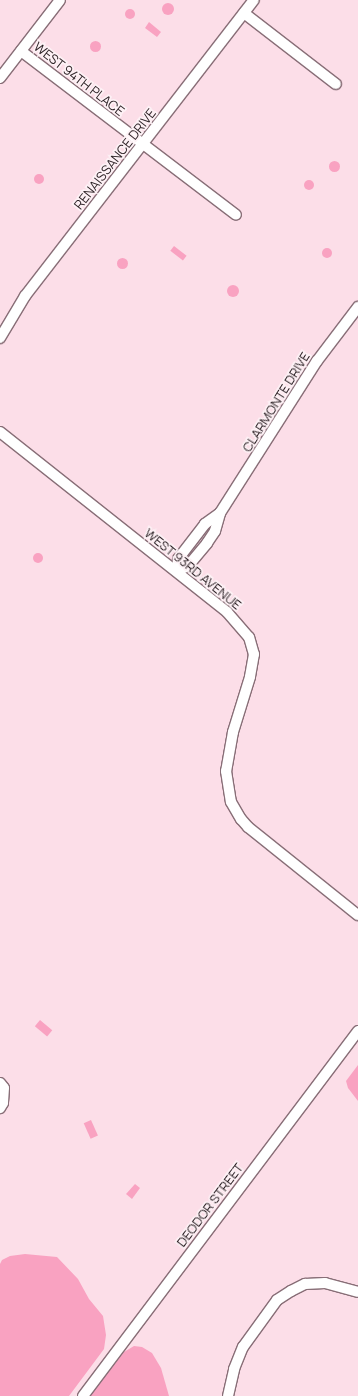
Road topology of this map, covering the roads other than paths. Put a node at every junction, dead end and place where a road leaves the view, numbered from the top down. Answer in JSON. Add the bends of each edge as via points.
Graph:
{"nodes":[{"id":1,"x":60,"y":0,"type":"edge"},
{"id":2,"x":254,"y":0,"type":"edge"},
{"id":3,"x":244,"y":13,"type":"junction"},
{"id":4,"x":21,"y":51,"type":"junction"},
{"id":5,"x":0,"y":78,"type":"edge"},
{"id":6,"x":336,"y":84,"type":"dead end"},
{"id":7,"x":142,"y":144,"type":"junction"},
{"id":8,"x":236,"y":215,"type":"dead end"},
{"id":9,"x":358,"y":308,"type":"edge"},
{"id":10,"x":0,"y":339,"type":"edge"},
{"id":11,"x":0,"y":432,"type":"edge"},
{"id":12,"x":177,"y":571,"type":"junction"},
{"id":13,"x":358,"y":915,"type":"edge"},
{"id":14,"x":358,"y":1031,"type":"edge"},
{"id":15,"x":2,"y":1085,"type":"edge"},
{"id":16,"x":0,"y":1108,"type":"edge"},
{"id":17,"x":358,"y":1292,"type":"edge"},
{"id":18,"x":83,"y":1396,"type":"edge"},
{"id":19,"x":228,"y":1396,"type":"edge"}],
"edges":[{"from":1,"to":4,"type":"street"},
{"from":2,"to":3,"type":"street","name":"RENAISSANCE DRIVE"},
{"from":3,"to":6,"type":"street"},
{"from":3,"to":7,"type":"street","name":"RENAISSANCE DRIVE"},
{"from":4,"to":5,"type":"street"},
{"from":4,"to":7,"type":"street","name":"WEST 94TH PLACE"},
{"from":7,"to":8,"type":"street","name":"WEST 94TH PLACE"},
{"from":7,"to":10,"type":"street","name":"RENAISSANCE DRIVE","via":[[25,296]]},
{"from":9,"to":12,"type":"street","name":"CLARMONTE DRIVE","via":[[317,361],[220,513],[205,524],[178,559]]},
{"from":11,"to":12,"type":"street","name":"WEST 93RD AVENUE"},
{"from":12,"to":13,"type":"street","name":"WEST 93RD AVENUE","via":[[240,625],[249,637],[254,654],[250,677],[233,732],[226,772],[231,802],[248,827]]},
{"from":14,"to":18,"type":"street","name":"DEODOR STREET"},
{"from":15,"to":16,"type":"street","via":[[3,1103]]},
{"from":17,"to":19,"type":"street","via":[[325,1283],[306,1284],[277,1300],[243,1347],[234,1369]]}]}
